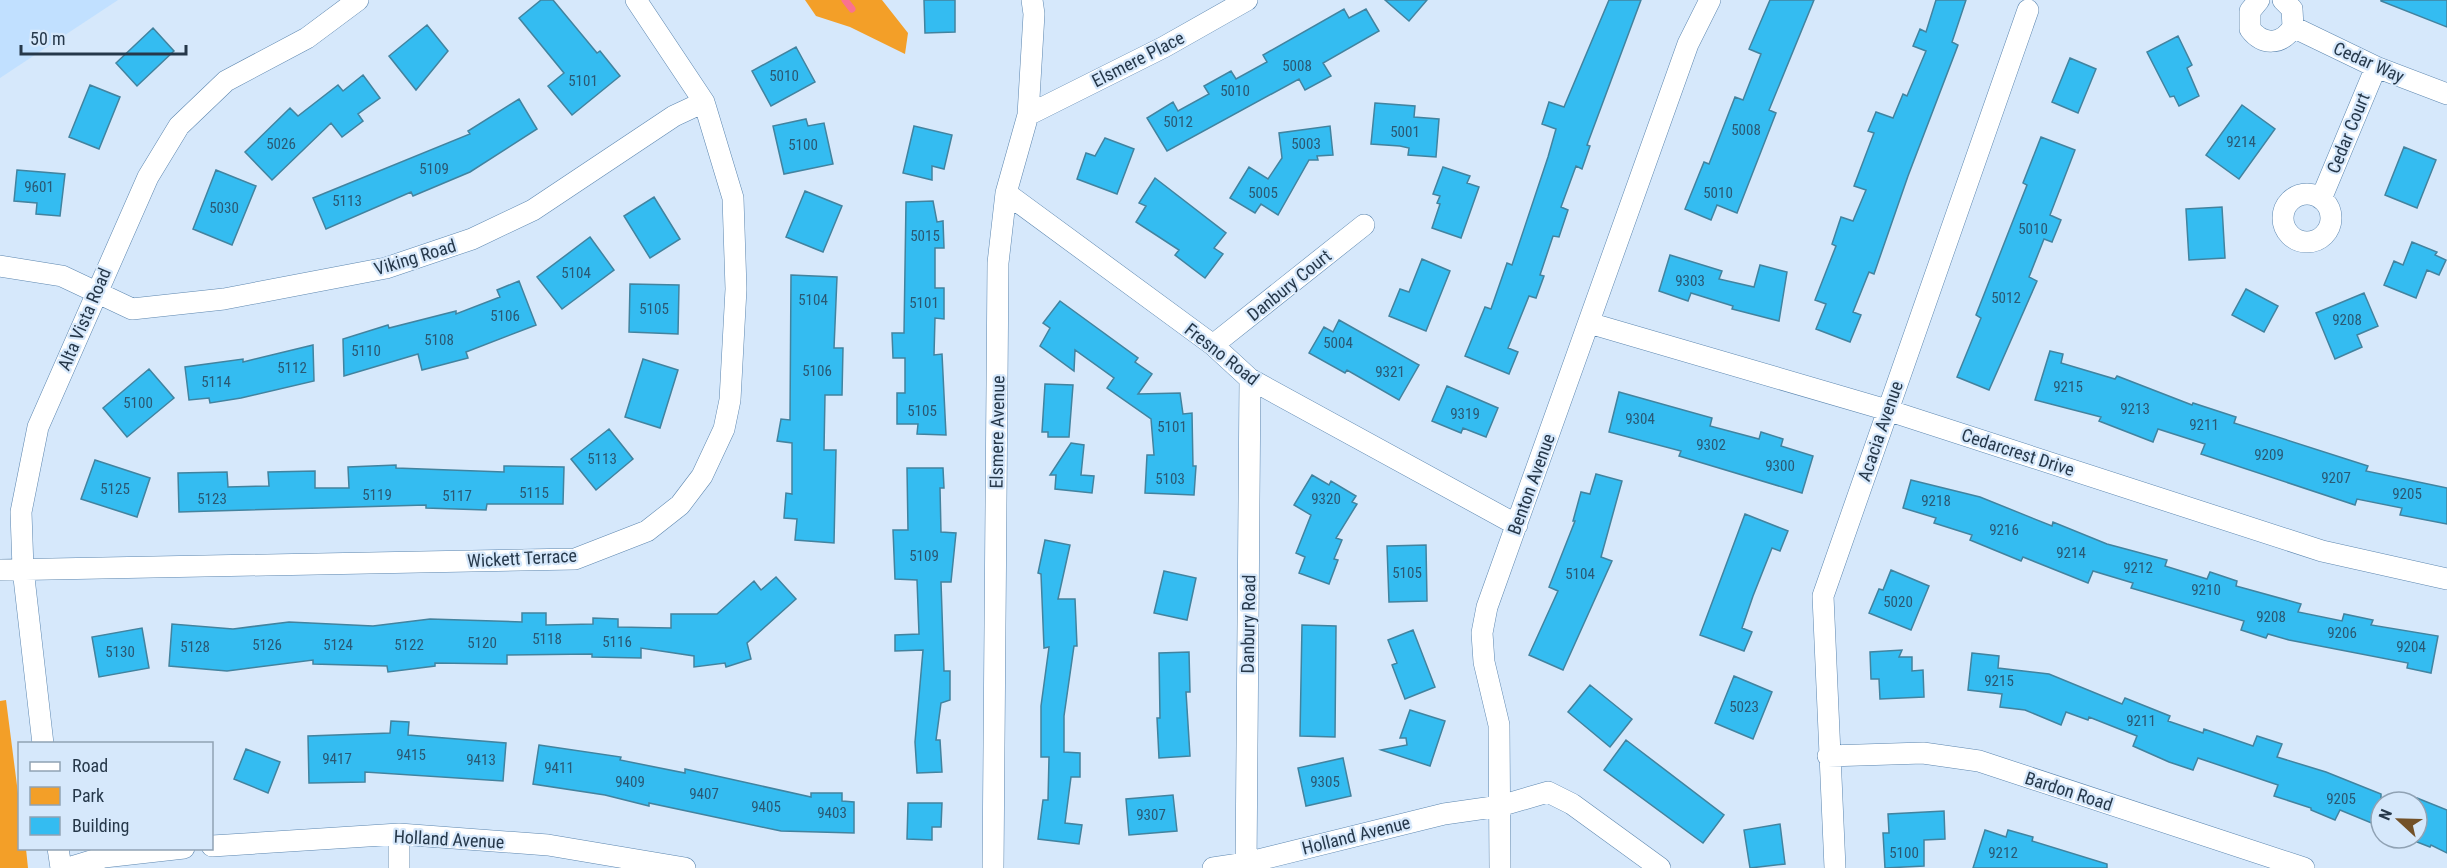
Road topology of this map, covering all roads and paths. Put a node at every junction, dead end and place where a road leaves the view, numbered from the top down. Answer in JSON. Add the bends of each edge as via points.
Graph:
{"nodes":[{"id":1,"x":358,"y":0,"type":"edge"},
{"id":2,"x":636,"y":0,"type":"edge"},
{"id":3,"x":1032,"y":0,"type":"edge"},
{"id":4,"x":1247,"y":0,"type":"edge"},
{"id":5,"x":1710,"y":0,"type":"edge"},
{"id":6,"x":2259,"y":0,"type":"edge"},
{"id":7,"x":2283,"y":0,"type":"edge"},
{"id":8,"x":2028,"y":10,"type":"dead end"},
{"id":9,"x":2293,"y":27,"type":"junction"},
{"id":10,"x":2376,"y":68,"type":"junction"},
{"id":11,"x":2447,"y":94,"type":"edge"},
{"id":12,"x":704,"y":102,"type":"junction"},
{"id":13,"x":1028,"y":115,"type":"junction"},
{"id":14,"x":1006,"y":193,"type":"junction"},
{"id":15,"x":2321,"y":199,"type":"dead end"},
{"id":16,"x":1364,"y":225,"type":"dead end"},
{"id":17,"x":0,"y":266,"type":"edge"},
{"id":18,"x":95,"y":292,"type":"junction"},
{"id":19,"x":1589,"y":323,"type":"junction"},
{"id":20,"x":1213,"y":345,"type":"junction"},
{"id":21,"x":1251,"y":379,"type":"junction"},
{"id":22,"x":1887,"y":410,"type":"junction"},
{"id":23,"x":1517,"y":525,"type":"junction"},
{"id":24,"x":23,"y":569,"type":"junction"},
{"id":25,"x":0,"y":570,"type":"edge"},
{"id":26,"x":2447,"y":579,"type":"edge"},
{"id":27,"x":43,"y":742,"type":"edge"},
{"id":28,"x":1828,"y":756,"type":"junction"},
{"id":29,"x":1500,"y":806,"type":"junction"},
{"id":30,"x":399,"y":834,"type":"junction"},
{"id":31,"x":213,"y":846,"type":"edge"},
{"id":32,"x":58,"y":850,"type":"edge"},
{"id":33,"x":174,"y":850,"type":"edge"},
{"id":34,"x":1246,"y":866,"type":"edge"},
{"id":35,"x":61,"y":868,"type":"edge"},
{"id":36,"x":68,"y":868,"type":"edge"},
{"id":37,"x":399,"y":868,"type":"edge"},
{"id":38,"x":685,"y":868,"type":"edge"},
{"id":39,"x":993,"y":868,"type":"edge"},
{"id":40,"x":1213,"y":868,"type":"edge"},
{"id":41,"x":1500,"y":868,"type":"edge"},
{"id":42,"x":1660,"y":868,"type":"edge"},
{"id":43,"x":1835,"y":868,"type":"edge"},
{"id":44,"x":2304,"y":868,"type":"edge"}],
"edges":[{"from":1,"to":18,"type":"street","name":"Alta Vista Road","via":[[307,38],[226,81],[179,126],[148,177]]},
{"from":2,"to":12,"type":"street","name":"Wickett Terrace"},
{"from":3,"to":13,"type":"street","name":"Elsmere Avenue"},
{"from":4,"to":13,"type":"street","name":"Elsmere Place","via":[[1164,47]]},
{"from":5,"to":19,"type":"street","name":"Benton Avenue","via":[[1688,44]]},
{"from":6,"to":9,"type":"street","via":[[2248,20],[2256,36],[2263,41],[2281,40]]},
{"from":7,"to":9,"type":"street","via":[[2292,9]]},
{"from":8,"to":22,"type":"street","name":"Acacia Avenue"},
{"from":9,"to":10,"type":"street","name":"Cedar Way"},
{"from":10,"to":11,"type":"street","name":"Cedar Way"},
{"from":10,"to":15,"type":"street","name":"Cedar Court"},
{"from":12,"to":18,"type":"street","name":"Viking Road","via":[[674,116],[533,210],[472,239],[386,268],[224,299],[132,309]]},
{"from":12,"to":24,"type":"street","name":"Wickett Terrace","via":[[733,198],[736,289],[730,400],[724,429],[702,476],[680,505],[647,531],[575,559]]},
{"from":13,"to":14,"type":"street","name":"Elsmere Avenue"},
{"from":14,"to":20,"type":"street","name":"Fresno Road"},
{"from":14,"to":39,"type":"street","name":"Elsmere Avenue","via":[[998,263]]},
{"from":16,"to":20,"type":"street","name":"Danbury Court"},
{"from":17,"to":18,"type":"street","name":"Viking Road","via":[[62,276]]},
{"from":18,"to":24,"type":"street","name":"Alta Vista Road","via":[[38,427],[21,512]]},
{"from":19,"to":22,"type":"street","name":"Cedarcrest Drive"},
{"from":19,"to":23,"type":"street","name":"Benton Avenue"},
{"from":20,"to":21,"type":"street","name":"Fresno Road"},
{"from":21,"to":23,"type":"street","name":"Fresno Road"},
{"from":21,"to":34,"type":"street","name":"Danbury Road"},
{"from":22,"to":26,"type":"street","name":"Cedarcrest Drive","via":[[2322,550]]},
{"from":22,"to":28,"type":"street","name":"Acacia Avenue","via":[[1823,597]]},
{"from":23,"to":29,"type":"street","name":"Benton Avenue","via":[[1487,607],[1482,633],[1484,662],[1499,725]]},
{"from":24,"to":25,"type":"street","name":"Wickett Terrace"},
{"from":24,"to":27,"type":"street","name":"Alta Vista Road"},
{"from":28,"to":43,"type":"street","name":"Acacia Avenue"},
{"from":28,"to":44,"type":"street","name":"Bardon Road","via":[[1923,753],[1979,761]]},
{"from":29,"to":34,"type":"street","name":"Holland Avenue","via":[[1444,813]]},
{"from":29,"to":41,"type":"street","name":"Benton Avenue"},
{"from":29,"to":42,"type":"street","via":[[1548,792],[1572,804]]},
{"from":30,"to":31,"type":"street","name":"Holland Avenue"},
{"from":30,"to":37,"type":"street"},
{"from":30,"to":38,"type":"street","name":"Holland Avenue","via":[[548,845]]},
{"from":32,"to":35,"type":"street"},
{"from":33,"to":36,"type":"street","via":[[104,857]]},
{"from":34,"to":40,"type":"street","name":"Holland Avenue"}]}
